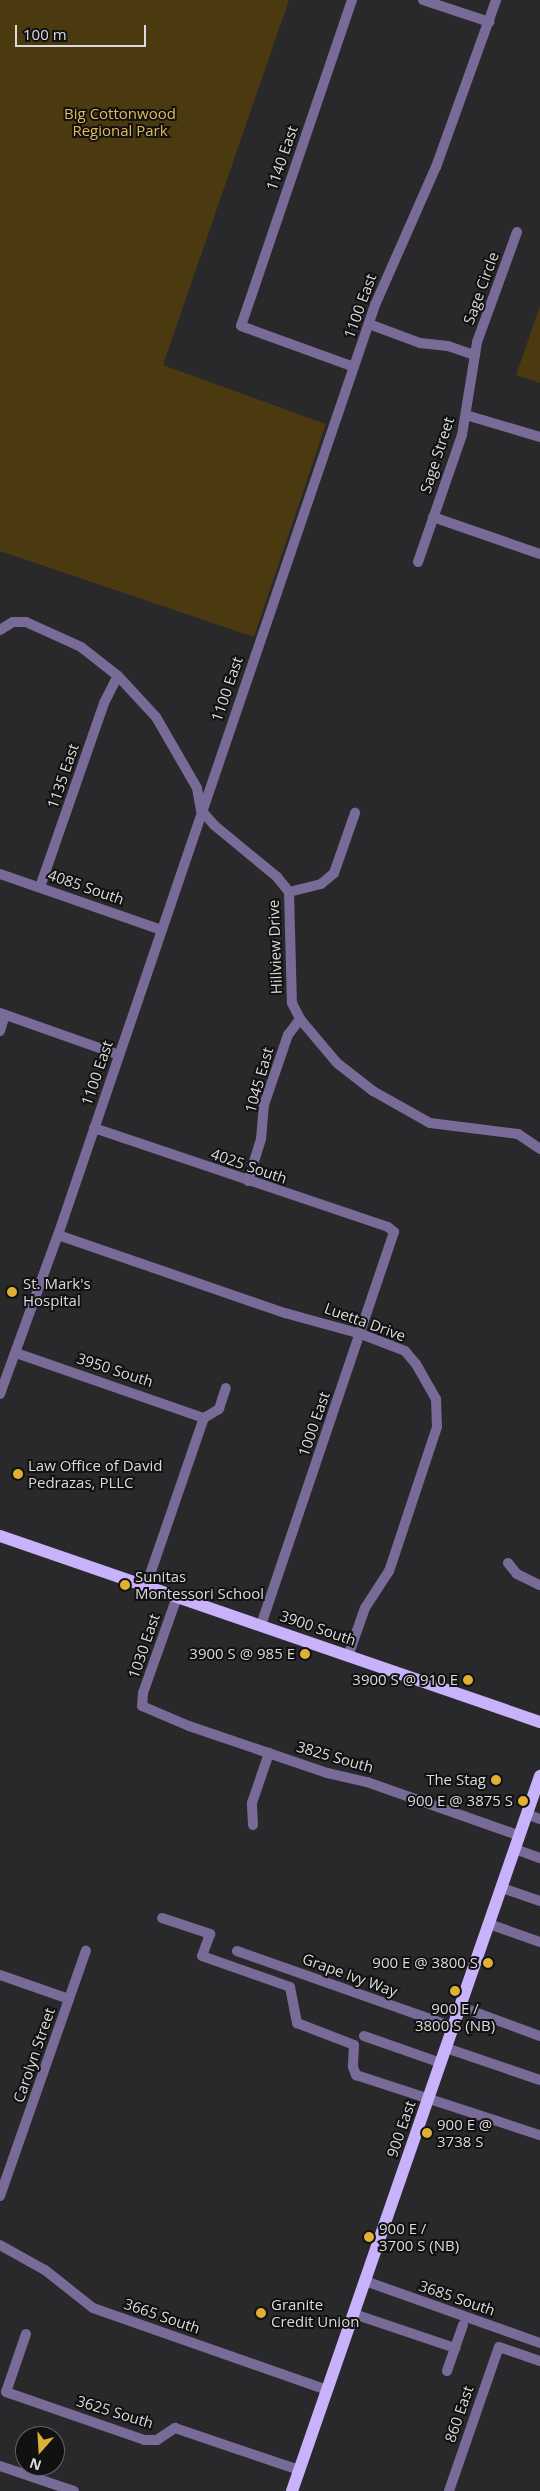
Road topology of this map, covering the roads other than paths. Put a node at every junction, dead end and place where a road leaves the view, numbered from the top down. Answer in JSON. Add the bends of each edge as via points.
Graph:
{"nodes":[{"id":1,"x":352,"y":0,"type":"edge"},
{"id":2,"x":423,"y":0,"type":"edge"},
{"id":3,"x":496,"y":0,"type":"edge"},
{"id":4,"x":489,"y":22,"type":"junction"},
{"id":5,"x":517,"y":232,"type":"dead end"},
{"id":6,"x":369,"y":324,"type":"junction"},
{"id":7,"x":474,"y":354,"type":"junction"},
{"id":8,"x":354,"y":367,"type":"junction"},
{"id":9,"x":466,"y":416,"type":"junction"},
{"id":10,"x":540,"y":437,"type":"edge"},
{"id":11,"x":433,"y":517,"type":"junction"},
{"id":12,"x":540,"y":554,"type":"edge"},
{"id":13,"x":418,"y":562,"type":"dead end"},
{"id":14,"x":0,"y":630,"type":"edge"},
{"id":15,"x":118,"y":676,"type":"junction"},
{"id":16,"x":201,"y":810,"type":"junction"},
{"id":17,"x":355,"y":813,"type":"dead end"},
{"id":18,"x":0,"y":874,"type":"edge"},
{"id":19,"x":40,"y":887,"type":"junction"},
{"id":20,"x":289,"y":892,"type":"junction"},
{"id":21,"x":162,"y":930,"type":"junction"},
{"id":22,"x":3,"y":1014,"type":"edge"},
{"id":23,"x":300,"y":1019,"type":"junction"},
{"id":24,"x":0,"y":1030,"type":"edge"},
{"id":25,"x":119,"y":1055,"type":"junction"},
{"id":26,"x":94,"y":1128,"type":"junction"},
{"id":27,"x":540,"y":1149,"type":"edge"},
{"id":28,"x":248,"y":1181,"type":"junction"},
{"id":29,"x":394,"y":1232,"type":"joint"},
{"id":30,"x":58,"y":1235,"type":"junction"},
{"id":31,"x":361,"y":1334,"type":"junction"},
{"id":32,"x":16,"y":1353,"type":"junction"},
{"id":33,"x":226,"y":1388,"type":"dead end"},
{"id":34,"x":0,"y":1394,"type":"edge"},
{"id":35,"x":204,"y":1418,"type":"junction"},
{"id":36,"x":0,"y":1536,"type":"edge"},
{"id":37,"x":508,"y":1563,"type":"dead end"},
{"id":38,"x":540,"y":1585,"type":"edge"},
{"id":39,"x":146,"y":1586,"type":"junction"},
{"id":40,"x":177,"y":1597,"type":"junction"},
{"id":41,"x":261,"y":1626,"type":"junction"},
{"id":42,"x":348,"y":1656,"type":"junction"},
{"id":43,"x":142,"y":1706,"type":"joint"},
{"id":44,"x":540,"y":1722,"type":"edge"},
{"id":45,"x":269,"y":1753,"type":"junction"},
{"id":46,"x":540,"y":1776,"type":"edge"},
{"id":47,"x":527,"y":1814,"type":"junction"},
{"id":48,"x":540,"y":1819,"type":"edge"},
{"id":49,"x":253,"y":1825,"type":"dead end"},
{"id":50,"x":520,"y":1836,"type":"junction"},
{"id":51,"x":515,"y":1849,"type":"junction"},
{"id":52,"x":540,"y":1858,"type":"edge"},
{"id":53,"x":502,"y":1888,"type":"junction"},
{"id":54,"x":540,"y":1901,"type":"edge"},
{"id":55,"x":162,"y":1918,"type":"dead end"},
{"id":56,"x":489,"y":1924,"type":"junction"},
{"id":57,"x":540,"y":1942,"type":"edge"},
{"id":58,"x":86,"y":1951,"type":"dead end"},
{"id":59,"x":237,"y":1951,"type":"dead end"},
{"id":60,"x":0,"y":1975,"type":"edge"},
{"id":61,"x":69,"y":1999,"type":"junction"},
{"id":62,"x":461,"y":2007,"type":"junction"},
{"id":63,"x":454,"y":2027,"type":"junction"},
{"id":64,"x":364,"y":2036,"type":"dead end"},
{"id":65,"x":540,"y":2036,"type":"edge"},
{"id":66,"x":446,"y":2048,"type":"junction"},
{"id":67,"x":441,"y":2062,"type":"junction"},
{"id":68,"x":540,"y":2080,"type":"edge"},
{"id":69,"x":428,"y":2099,"type":"junction"},
{"id":70,"x":540,"y":2135,"type":"edge"},
{"id":71,"x":0,"y":2196,"type":"edge"},
{"id":72,"x":0,"y":2246,"type":"edge"},
{"id":73,"x":365,"y":2281,"type":"junction"},
{"id":74,"x":354,"y":2314,"type":"junction"},
{"id":75,"x":463,"y":2325,"type":"dead end"},
{"id":76,"x":26,"y":2334,"type":"dead end"},
{"id":77,"x":540,"y":2343,"type":"edge"},
{"id":78,"x":455,"y":2348,"type":"junction"},
{"id":79,"x":540,"y":2361,"type":"edge"},
{"id":80,"x":447,"y":2371,"type":"dead end"},
{"id":81,"x":328,"y":2390,"type":"junction"},
{"id":82,"x":0,"y":2466,"type":"edge"},
{"id":83,"x":299,"y":2470,"type":"junction"},
{"id":84,"x":74,"y":2491,"type":"edge"},
{"id":85,"x":292,"y":2491,"type":"edge"},
{"id":86,"x":449,"y":2491,"type":"edge"}],
"edges":[{"from":1,"to":8,"type":"street","name":"1140 East","via":[[240,326]]},
{"from":2,"to":4,"type":"street"},
{"from":3,"to":4,"type":"street","name":"1100 East"},
{"from":4,"to":6,"type":"street","name":"1100 East","via":[[436,167],[390,265]]},
{"from":5,"to":7,"type":"street","name":"Sage Circle"},
{"from":6,"to":7,"type":"street","via":[[420,343],[448,346]]},
{"from":6,"to":8,"type":"street","name":"1100 East"},
{"from":7,"to":9,"type":"street","name":"Sage Street"},
{"from":8,"to":16,"type":"street","name":"1100 East"},
{"from":9,"to":10,"type":"street"},
{"from":9,"to":11,"type":"street","name":"Sage Street"},
{"from":11,"to":12,"type":"street"},
{"from":11,"to":13,"type":"street","name":"Sage Street"},
{"from":14,"to":15,"type":"street","via":[[20,622],[32,624],[81,647]]},
{"from":15,"to":16,"type":"street","via":[[138,695],[163,728],[197,788]]},
{"from":15,"to":19,"type":"street","name":"1135 East","via":[[104,703]]},
{"from":16,"to":20,"type":"street","name":"Hillview Drive","via":[[214,825],[278,877]]},
{"from":16,"to":21,"type":"street","name":"1100 East"},
{"from":17,"to":20,"type":"street","via":[[334,873],[321,884]]},
{"from":18,"to":19,"type":"street","name":"4085 South"},
{"from":19,"to":21,"type":"street","name":"4085 South"},
{"from":20,"to":23,"type":"street","name":"Hillview Drive","via":[[292,1003]]},
{"from":21,"to":25,"type":"street","name":"1100 East"},
{"from":22,"to":24,"type":"street"},
{"from":22,"to":25,"type":"street"},
{"from":23,"to":27,"type":"street","name":"Hillview Drive","via":[[347,1072],[417,1117],[442,1127],[518,1134]]},
{"from":23,"to":28,"type":"street","name":"1045 East","via":[[288,1034],[264,1105],[261,1139]]},
{"from":25,"to":26,"type":"street","name":"1100 East"},
{"from":26,"to":28,"type":"street","name":"4025 South"},
{"from":26,"to":30,"type":"street","name":"1100 East"},
{"from":28,"to":29,"type":"street","name":"4025 South","via":[[388,1227]]},
{"from":29,"to":31,"type":"street","name":"1000 East"},
{"from":30,"to":31,"type":"street","name":"Luetta Drive","via":[[284,1313]]},
{"from":30,"to":32,"type":"street","name":"1100 East"},
{"from":31,"to":41,"type":"street","name":"1000 East"},
{"from":31,"to":42,"type":"street","name":"Luetta Drive","via":[[405,1351],[428,1384],[438,1410],[434,1439],[392,1561],[364,1608]]},
{"from":32,"to":34,"type":"street","name":"1100 East"},
{"from":32,"to":35,"type":"street","name":"3950 South"},
{"from":33,"to":35,"type":"street","via":[[219,1409]]},
{"from":35,"to":39,"type":"street"},
{"from":36,"to":39,"type":"main road","name":"3900 South"},
{"from":37,"to":38,"type":"street","via":[[517,1574]]},
{"from":39,"to":40,"type":"main road","name":"3900 South"},
{"from":40,"to":41,"type":"main road","name":"3900 South"},
{"from":40,"to":43,"type":"street","name":"1030 East"},
{"from":41,"to":42,"type":"main road","name":"3900 South"},
{"from":42,"to":44,"type":"main road","name":"3900 South"},
{"from":43,"to":45,"type":"street","name":"3825 South","via":[[155,1714]]},
{"from":45,"to":49,"type":"street","via":[[252,1802]]},
{"from":45,"to":50,"type":"street","name":"3825 South","via":[[367,1782]]},
{"from":46,"to":47,"type":"main road","name":"900 East"},
{"from":47,"to":48,"type":"street"},
{"from":47,"to":50,"type":"main road","name":"900 East"},
{"from":50,"to":51,"type":"main road","name":"900 East"},
{"from":51,"to":52,"type":"street"},
{"from":51,"to":53,"type":"main road","name":"900 East"},
{"from":53,"to":54,"type":"street"},
{"from":53,"to":56,"type":"main road","name":"900 East"},
{"from":55,"to":69,"type":"street","via":[[210,1934],[202,1956],[290,1987],[297,2023],[354,2045],[356,2075]]},
{"from":56,"to":57,"type":"street"},
{"from":56,"to":62,"type":"main road","name":"900 East"},
{"from":58,"to":61,"type":"street","name":"Carolyn Street"},
{"from":59,"to":63,"type":"street","name":"Grape Ivy Way"},
{"from":60,"to":61,"type":"street"},
{"from":61,"to":71,"type":"street","name":"Carolyn Street"},
{"from":62,"to":63,"type":"main road","name":"900 East"},
{"from":62,"to":65,"type":"street"},
{"from":63,"to":66,"type":"main road","name":"900 East"},
{"from":64,"to":67,"type":"street"},
{"from":66,"to":67,"type":"main road","name":"900 East"},
{"from":66,"to":68,"type":"street"},
{"from":67,"to":69,"type":"main road","name":"900 East"},
{"from":69,"to":70,"type":"street"},
{"from":69,"to":73,"type":"main road","name":"900 East"},
{"from":72,"to":81,"type":"street","name":"3665 South","via":[[45,2270],[93,2308]]},
{"from":73,"to":74,"type":"main road","name":"900 East"},
{"from":73,"to":77,"type":"street","name":"3685 South"},
{"from":74,"to":78,"type":"street"},
{"from":74,"to":81,"type":"main road","name":"900 East"},
{"from":75,"to":78,"type":"street"},
{"from":76,"to":83,"type":"street","name":"3625 South","via":[[6,2392],[144,2440],[157,2440],[175,2428]]},
{"from":78,"to":80,"type":"street"},
{"from":79,"to":86,"type":"street","name":"860 East","via":[[499,2347]]},
{"from":81,"to":83,"type":"main road","name":"900 East"},
{"from":82,"to":84,"type":"street"},
{"from":83,"to":85,"type":"main road","name":"900 East"}]}
